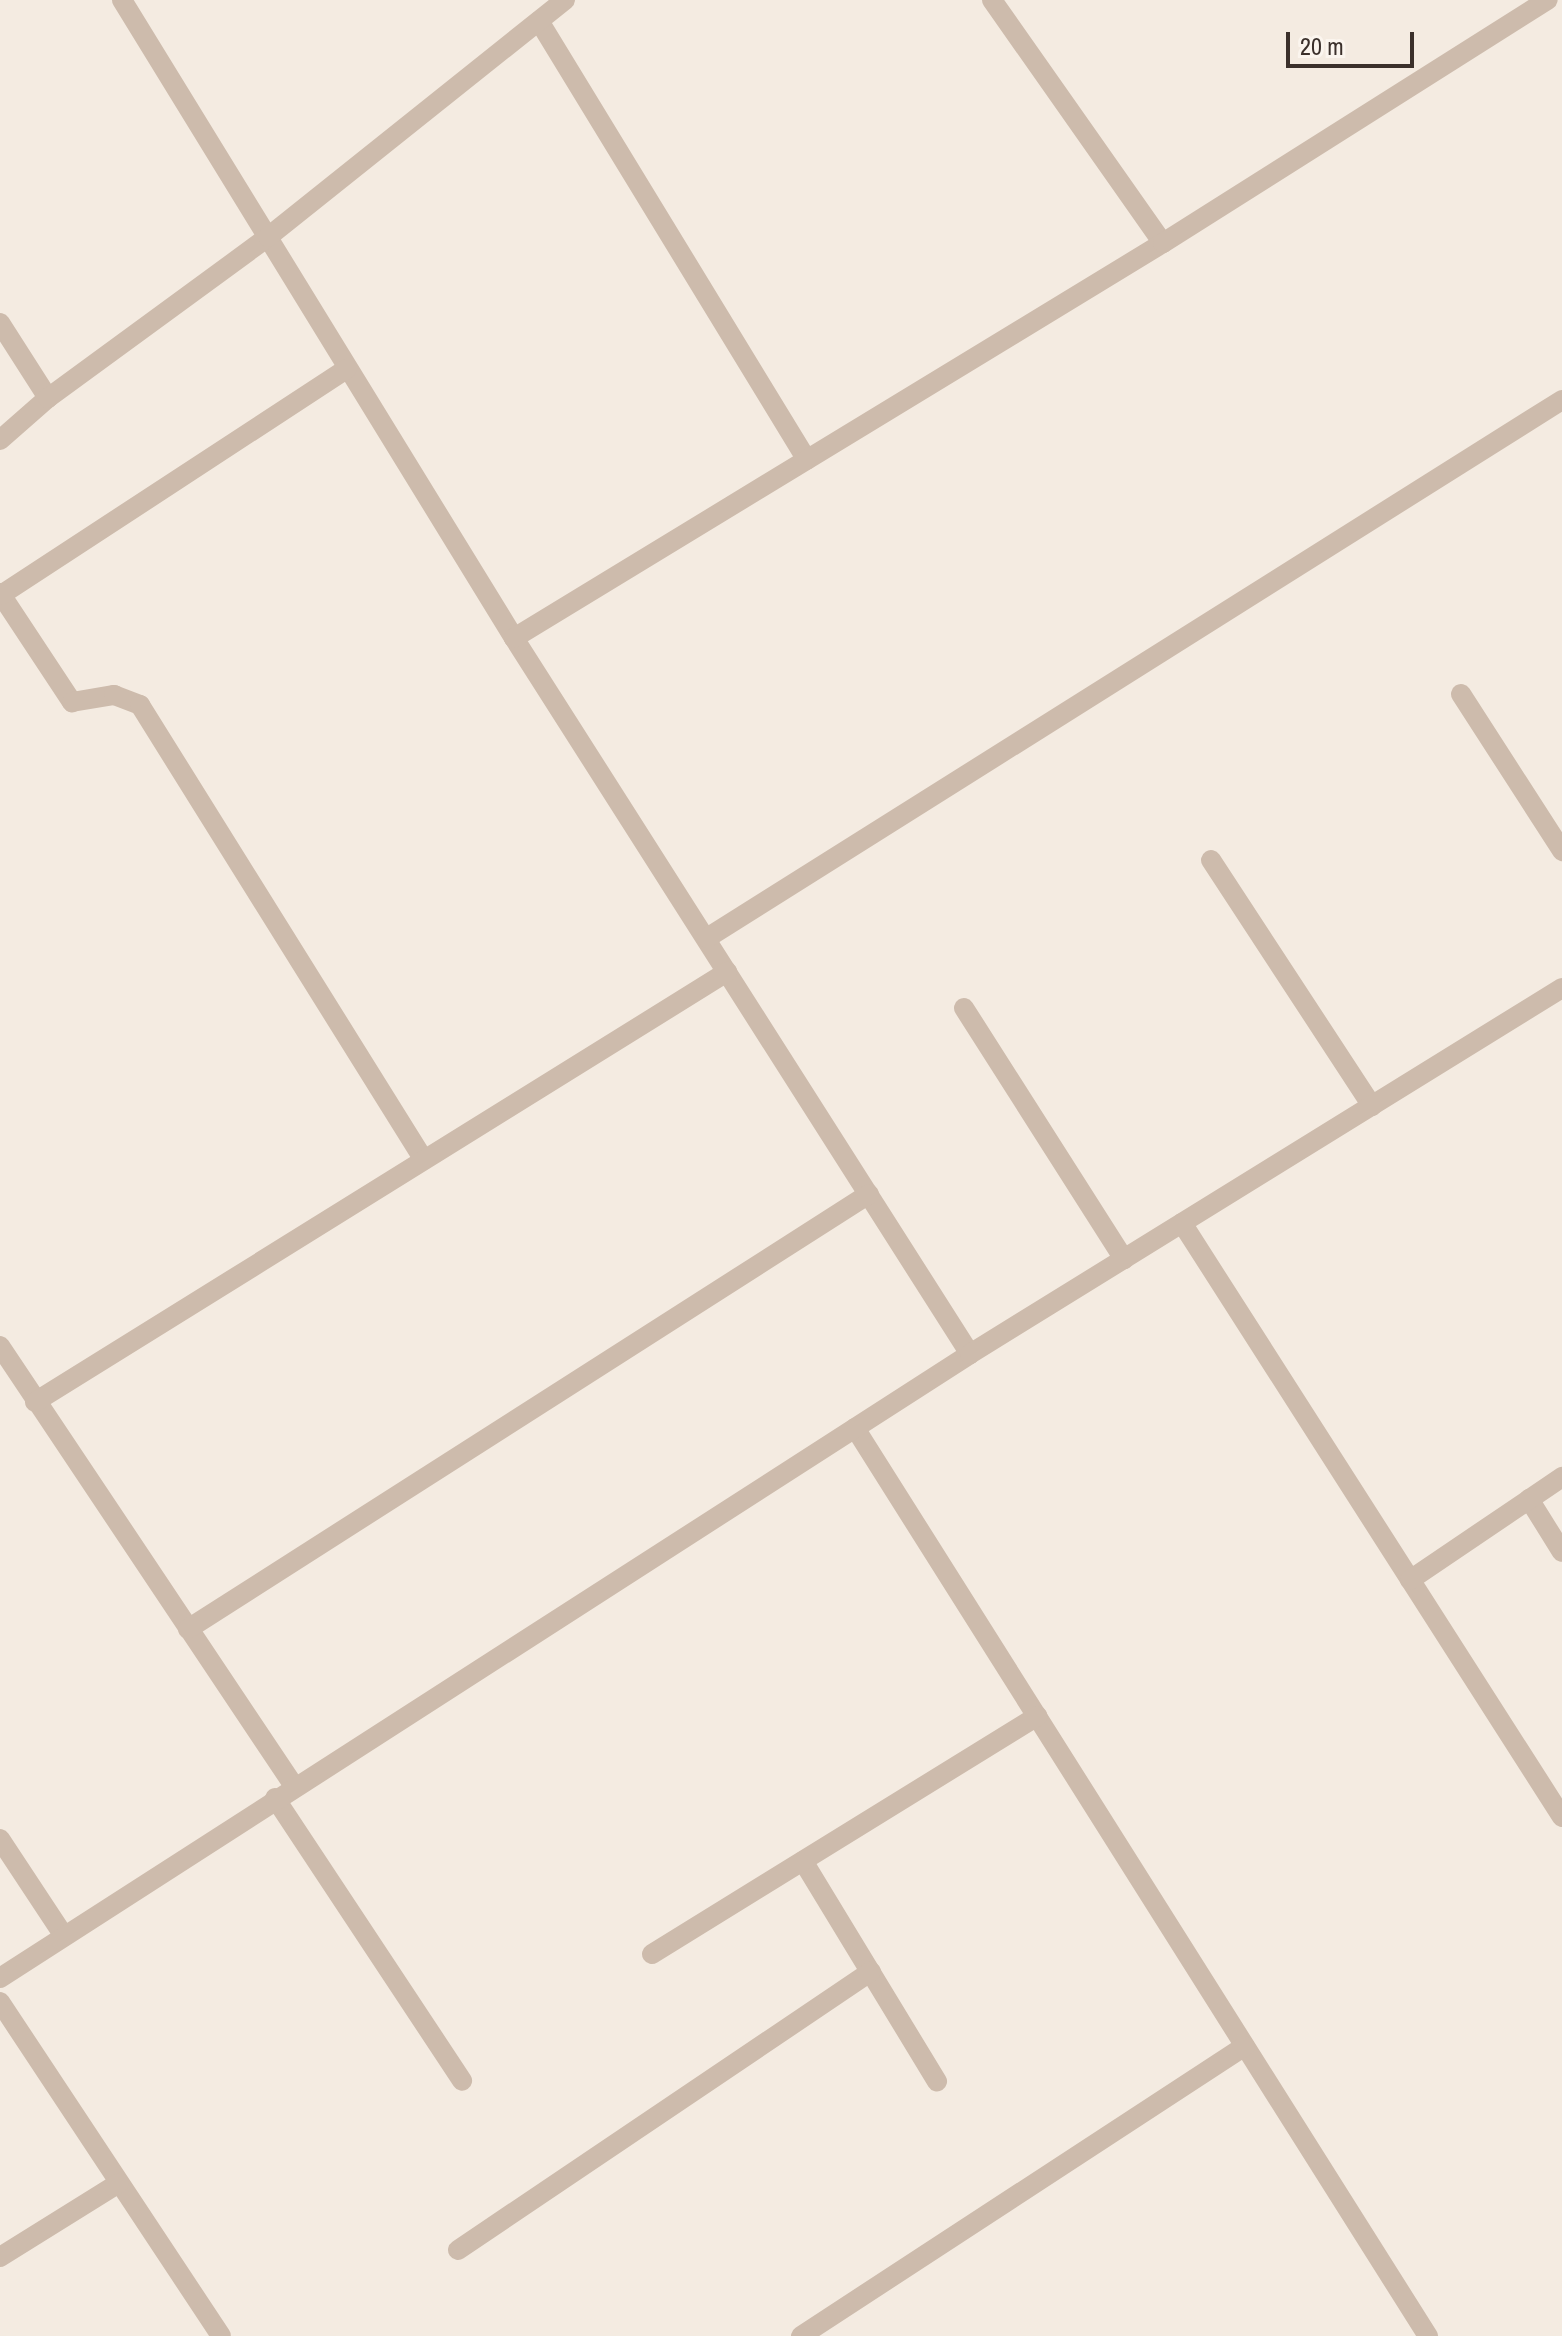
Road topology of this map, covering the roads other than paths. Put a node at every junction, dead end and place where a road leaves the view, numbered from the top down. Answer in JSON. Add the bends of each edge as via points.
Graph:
{"nodes":[{"id":1,"x":122,"y":0,"type":"edge"},
{"id":2,"x":565,"y":0,"type":"edge"},
{"id":3,"x":992,"y":0,"type":"edge"},
{"id":4,"x":1544,"y":1,"type":"edge"},
{"id":5,"x":539,"y":21,"type":"junction"},
{"id":6,"x":268,"y":237,"type":"junction"},
{"id":7,"x":1163,"y":243,"type":"junction"},
{"id":8,"x":0,"y":323,"type":"edge"},
{"id":9,"x":347,"y":369,"type":"junction"},
{"id":10,"x":48,"y":398,"type":"junction"},
{"id":11,"x":1562,"y":400,"type":"edge"},
{"id":12,"x":0,"y":440,"type":"edge"},
{"id":13,"x":807,"y":460,"type":"junction"},
{"id":14,"x":1,"y":594,"type":"edge"},
{"id":15,"x":514,"y":638,"type":"junction"},
{"id":16,"x":1461,"y":694,"type":"dead end"},
{"id":17,"x":1562,"y":851,"type":"edge"},
{"id":18,"x":1211,"y":860,"type":"dead end"},
{"id":19,"x":707,"y":938,"type":"junction"},
{"id":20,"x":727,"y":972,"type":"junction"},
{"id":21,"x":1562,"y":988,"type":"edge"},
{"id":22,"x":964,"y":1008,"type":"dead end"},
{"id":23,"x":1372,"y":1106,"type":"junction"},
{"id":24,"x":424,"y":1160,"type":"junction"},
{"id":25,"x":869,"y":1194,"type":"junction"},
{"id":26,"x":1182,"y":1223,"type":"junction"},
{"id":27,"x":1124,"y":1259,"type":"junction"},
{"id":28,"x":0,"y":1346,"type":"edge"},
{"id":29,"x":970,"y":1354,"type":"junction"},
{"id":30,"x":35,"y":1402,"type":"junction"},
{"id":31,"x":855,"y":1428,"type":"junction"},
{"id":32,"x":1562,"y":1477,"type":"edge"},
{"id":33,"x":1529,"y":1499,"type":"junction"},
{"id":34,"x":1562,"y":1552,"type":"edge"},
{"id":35,"x":1410,"y":1580,"type":"junction"},
{"id":36,"x":188,"y":1629,"type":"junction"},
{"id":37,"x":1037,"y":1716,"type":"junction"},
{"id":38,"x":294,"y":1786,"type":"junction"},
{"id":39,"x":275,"y":1798,"type":"junction"},
{"id":40,"x":1562,"y":1817,"type":"edge"},
{"id":41,"x":0,"y":1839,"type":"edge"},
{"id":42,"x":803,"y":1861,"type":"junction"},
{"id":43,"x":64,"y":1936,"type":"junction"},
{"id":44,"x":652,"y":1954,"type":"dead end"},
{"id":45,"x":871,"y":1971,"type":"junction"},
{"id":46,"x":0,"y":1978,"type":"edge"},
{"id":47,"x":0,"y":2002,"type":"edge"},
{"id":48,"x":1245,"y":2046,"type":"junction"},
{"id":49,"x":462,"y":2081,"type":"dead end"},
{"id":50,"x":937,"y":2081,"type":"dead end"},
{"id":51,"x":119,"y":2183,"type":"junction"},
{"id":52,"x":458,"y":2250,"type":"dead end"},
{"id":53,"x":0,"y":2257,"type":"edge"},
{"id":54,"x":221,"y":2336,"type":"edge"},
{"id":55,"x":801,"y":2336,"type":"edge"},
{"id":56,"x":1428,"y":2336,"type":"edge"}],
"edges":[{"from":1,"to":6,"type":"street"},
{"from":2,"to":5,"type":"street"},
{"from":3,"to":7,"type":"street"},
{"from":4,"to":7,"type":"street"},
{"from":5,"to":6,"type":"street"},
{"from":5,"to":13,"type":"street"},
{"from":6,"to":9,"type":"street"},
{"from":6,"to":10,"type":"street"},
{"from":7,"to":13,"type":"street"},
{"from":8,"to":10,"type":"street"},
{"from":9,"to":14,"type":"street"},
{"from":9,"to":15,"type":"street"},
{"from":10,"to":12,"type":"street"},
{"from":11,"to":19,"type":"street"},
{"from":13,"to":15,"type":"street"},
{"from":14,"to":24,"type":"street","via":[[72,702],[114,695],[140,705]]},
{"from":15,"to":19,"type":"street"},
{"from":16,"to":17,"type":"street"},
{"from":18,"to":23,"type":"street"},
{"from":19,"to":20,"type":"street"},
{"from":20,"to":24,"type":"street"},
{"from":20,"to":25,"type":"street"},
{"from":21,"to":23,"type":"street"},
{"from":22,"to":27,"type":"street"},
{"from":23,"to":26,"type":"street"},
{"from":24,"to":30,"type":"street"},
{"from":25,"to":29,"type":"street"},
{"from":25,"to":36,"type":"street"},
{"from":26,"to":27,"type":"street"},
{"from":26,"to":35,"type":"street"},
{"from":27,"to":29,"type":"street"},
{"from":28,"to":30,"type":"street"},
{"from":29,"to":31,"type":"street"},
{"from":30,"to":36,"type":"street"},
{"from":31,"to":37,"type":"street"},
{"from":31,"to":38,"type":"street"},
{"from":32,"to":33,"type":"street"},
{"from":33,"to":34,"type":"street"},
{"from":33,"to":35,"type":"street"},
{"from":35,"to":40,"type":"street"},
{"from":36,"to":38,"type":"street"},
{"from":37,"to":42,"type":"street"},
{"from":37,"to":48,"type":"street"},
{"from":38,"to":39,"type":"street"},
{"from":39,"to":43,"type":"street"},
{"from":39,"to":49,"type":"street"},
{"from":41,"to":43,"type":"street"},
{"from":42,"to":44,"type":"street"},
{"from":42,"to":45,"type":"street"},
{"from":43,"to":46,"type":"street"},
{"from":45,"to":50,"type":"street"},
{"from":45,"to":52,"type":"street"},
{"from":47,"to":51,"type":"street"},
{"from":48,"to":55,"type":"street"},
{"from":48,"to":56,"type":"street"},
{"from":51,"to":53,"type":"street"},
{"from":51,"to":54,"type":"street"}]}
